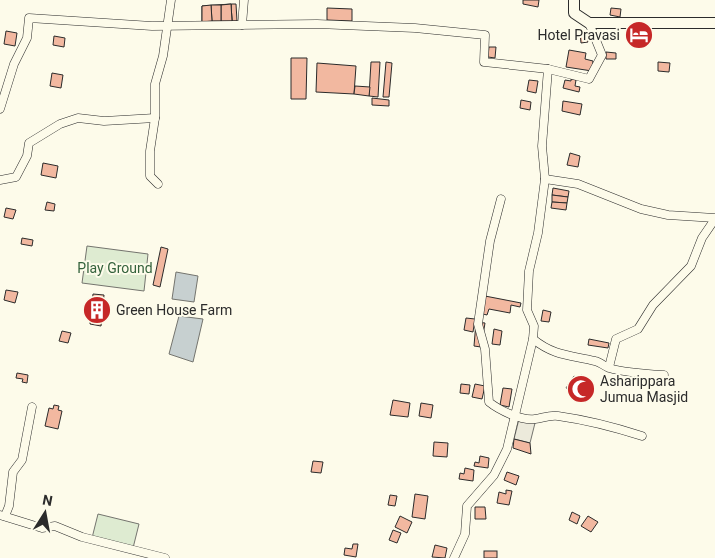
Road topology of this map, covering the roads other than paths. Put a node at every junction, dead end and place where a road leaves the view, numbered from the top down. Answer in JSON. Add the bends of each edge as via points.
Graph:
{"nodes":[{"id":1,"x":171,"y":0,"type":"edge"},
{"id":2,"x":244,"y":0,"type":"edge"},
{"id":3,"x":574,"y":0,"type":"edge"},
{"id":4,"x":589,"y":22,"type":"junction"},
{"id":5,"x":715,"y":23,"type":"edge"},
{"id":6,"x":242,"y":25,"type":"junction"},
{"id":7,"x":167,"y":26,"type":"junction"},
{"id":8,"x":548,"y":69,"type":"junction"},
{"id":9,"x":0,"y":109,"type":"edge"},
{"id":10,"x":155,"y":118,"type":"junction"},
{"id":11,"x":545,"y":178,"type":"junction"},
{"id":12,"x":0,"y":180,"type":"edge"},
{"id":13,"x":158,"y":184,"type":"dead end"},
{"id":14,"x":501,"y":199,"type":"dead end"},
{"id":15,"x":715,"y":218,"type":"edge"},
{"id":16,"x":533,"y":339,"type":"junction"},
{"id":17,"x":609,"y":367,"type":"junction"},
{"id":18,"x":664,"y":375,"type":"dead end"},
{"id":19,"x":32,"y":407,"type":"dead end"},
{"id":20,"x":516,"y":416,"type":"junction"},
{"id":21,"x":642,"y":436,"type":"dead end"},
{"id":22,"x":2,"y":515,"type":"edge"},
{"id":23,"x":165,"y":558,"type":"edge"},
{"id":24,"x":454,"y":558,"type":"edge"}],
"edges":[{"from":1,"to":7,"type":"street"},
{"from":2,"to":6,"type":"street"},
{"from":3,"to":4,"type":"main road","via":[[574,13]]},
{"from":4,"to":5,"type":"main road"},
{"from":4,"to":8,"type":"street","via":[[602,55],[590,79]]},
{"from":6,"to":7,"type":"street"},
{"from":6,"to":8,"type":"street","via":[[415,28],[485,35],[484,62]]},
{"from":7,"to":9,"type":"street","via":[[29,18],[27,38],[14,64]]},
{"from":7,"to":10,"type":"street","via":[[155,84]]},
{"from":8,"to":11,"type":"street","via":[[542,146]]},
{"from":10,"to":12,"type":"street","via":[[104,121],[78,118],[60,124],[29,143],[27,156],[16,178]]},
{"from":10,"to":13,"type":"street","via":[[150,176]]},
{"from":11,"to":15,"type":"street","via":[[578,184],[640,210]]},
{"from":11,"to":16,"type":"street","via":[[527,310],[534,326]]},
{"from":14,"to":20,"type":"street","via":[[490,240],[478,324],[485,348],[488,402]]},
{"from":15,"to":17,"type":"street","via":[[702,238],[692,266],[653,305],[638,329],[616,339]]},
{"from":16,"to":17,"type":"street","via":[[547,350]]},
{"from":16,"to":20,"type":"street"},
{"from":17,"to":18,"type":"street"},
{"from":19,"to":22,"type":"street","via":[[22,460],[13,472],[9,506]]},
{"from":20,"to":21,"type":"street","via":[[535,419],[555,416],[601,422]]},
{"from":20,"to":24,"type":"street","via":[[507,449],[494,476],[467,506],[464,534]]},
{"from":22,"to":23,"type":"street","via":[[42,528],[55,526],[82,537]]}]}
